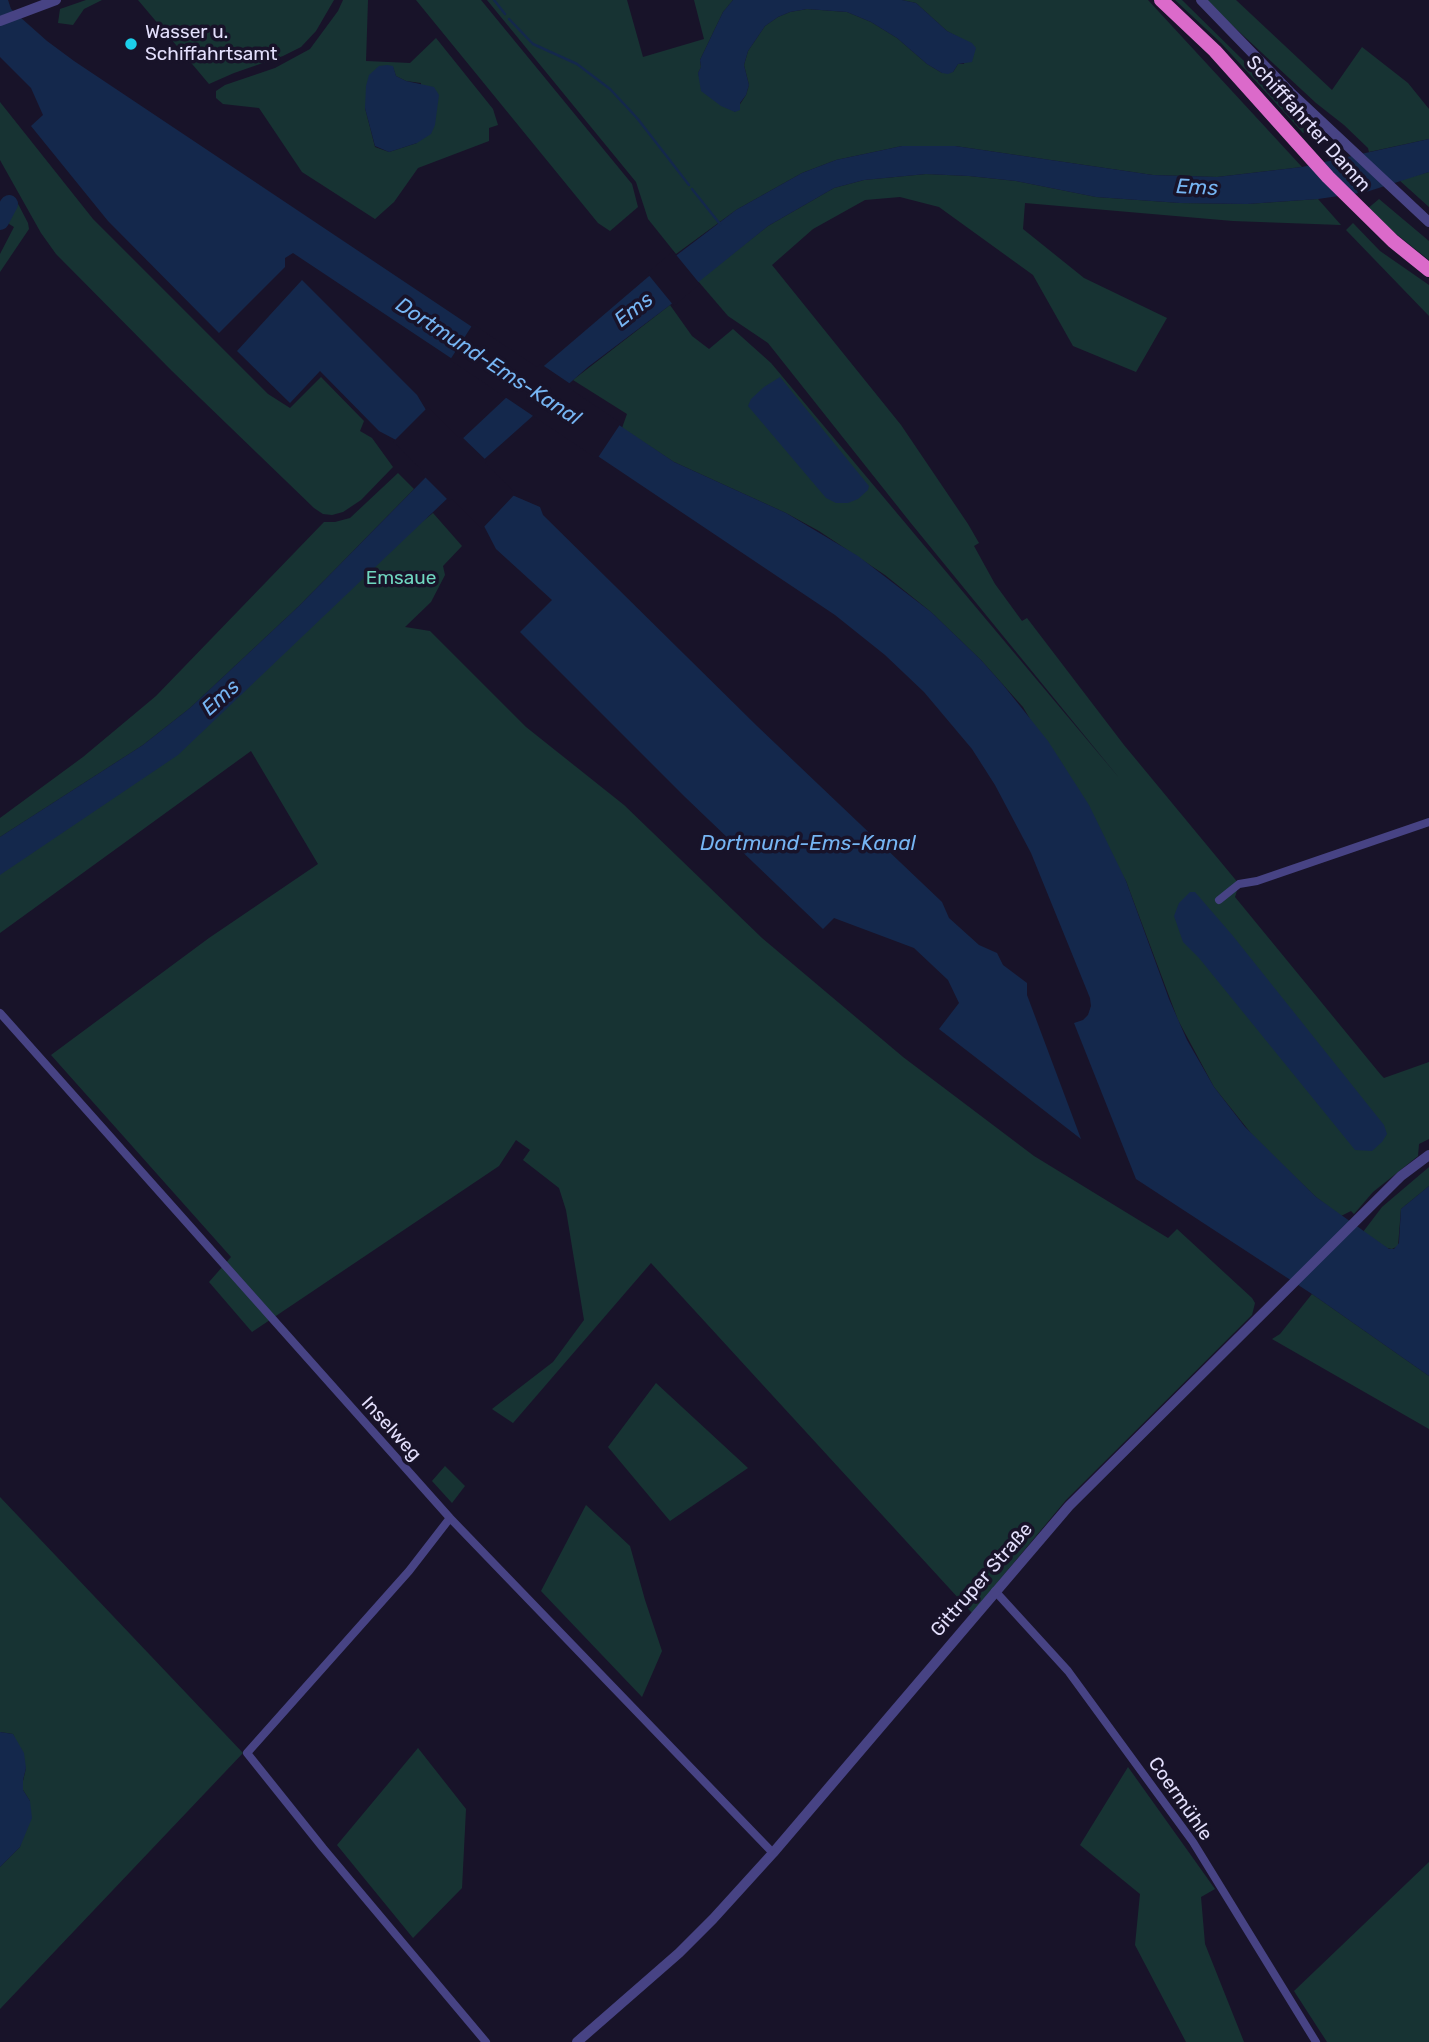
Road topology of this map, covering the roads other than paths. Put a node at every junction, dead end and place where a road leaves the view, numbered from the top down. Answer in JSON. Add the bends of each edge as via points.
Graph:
{"nodes":[{"id":1,"x":56,"y":0,"type":"edge"},
{"id":2,"x":1161,"y":0,"type":"edge"},
{"id":3,"x":1201,"y":0,"type":"edge"},
{"id":4,"x":0,"y":21,"type":"edge"},
{"id":5,"x":1429,"y":222,"type":"edge"},
{"id":6,"x":1429,"y":270,"type":"edge"},
{"id":7,"x":1429,"y":822,"type":"edge"},
{"id":8,"x":1219,"y":900,"type":"dead end"},
{"id":9,"x":0,"y":1013,"type":"edge"},
{"id":10,"x":1429,"y":1155,"type":"edge"},
{"id":11,"x":450,"y":1518,"type":"junction"},
{"id":12,"x":995,"y":1591,"type":"junction"},
{"id":13,"x":773,"y":1853,"type":"junction"},
{"id":14,"x":486,"y":2042,"type":"edge"},
{"id":15,"x":577,"y":2042,"type":"edge"},
{"id":16,"x":1316,"y":2042,"type":"edge"}],
"edges":[{"from":1,"to":4,"type":"street"},
{"from":2,"to":6,"type":"highway","name":"Schifffahrter Damm","via":[[1215,51],[1367,217]]},
{"from":3,"to":5,"type":"street","via":[[1321,122]]},
{"from":7,"to":8,"type":"street","via":[[1239,884]]},
{"from":9,"to":11,"type":"street","name":"Inselweg"},
{"from":10,"to":12,"type":"street","name":"Gittruper Straße","via":[[1401,1176],[1069,1506]]},
{"from":11,"to":13,"type":"street","name":"Inselweg"},
{"from":11,"to":14,"type":"street","via":[[247,1752]]},
{"from":12,"to":13,"type":"street","name":"Gittruper Straße"},
{"from":12,"to":16,"type":"street","name":"Coermühle","via":[[1068,1671],[1193,1842]]},
{"from":13,"to":15,"type":"street","name":"Gittruper Straße","via":[[679,1953]]}]}
